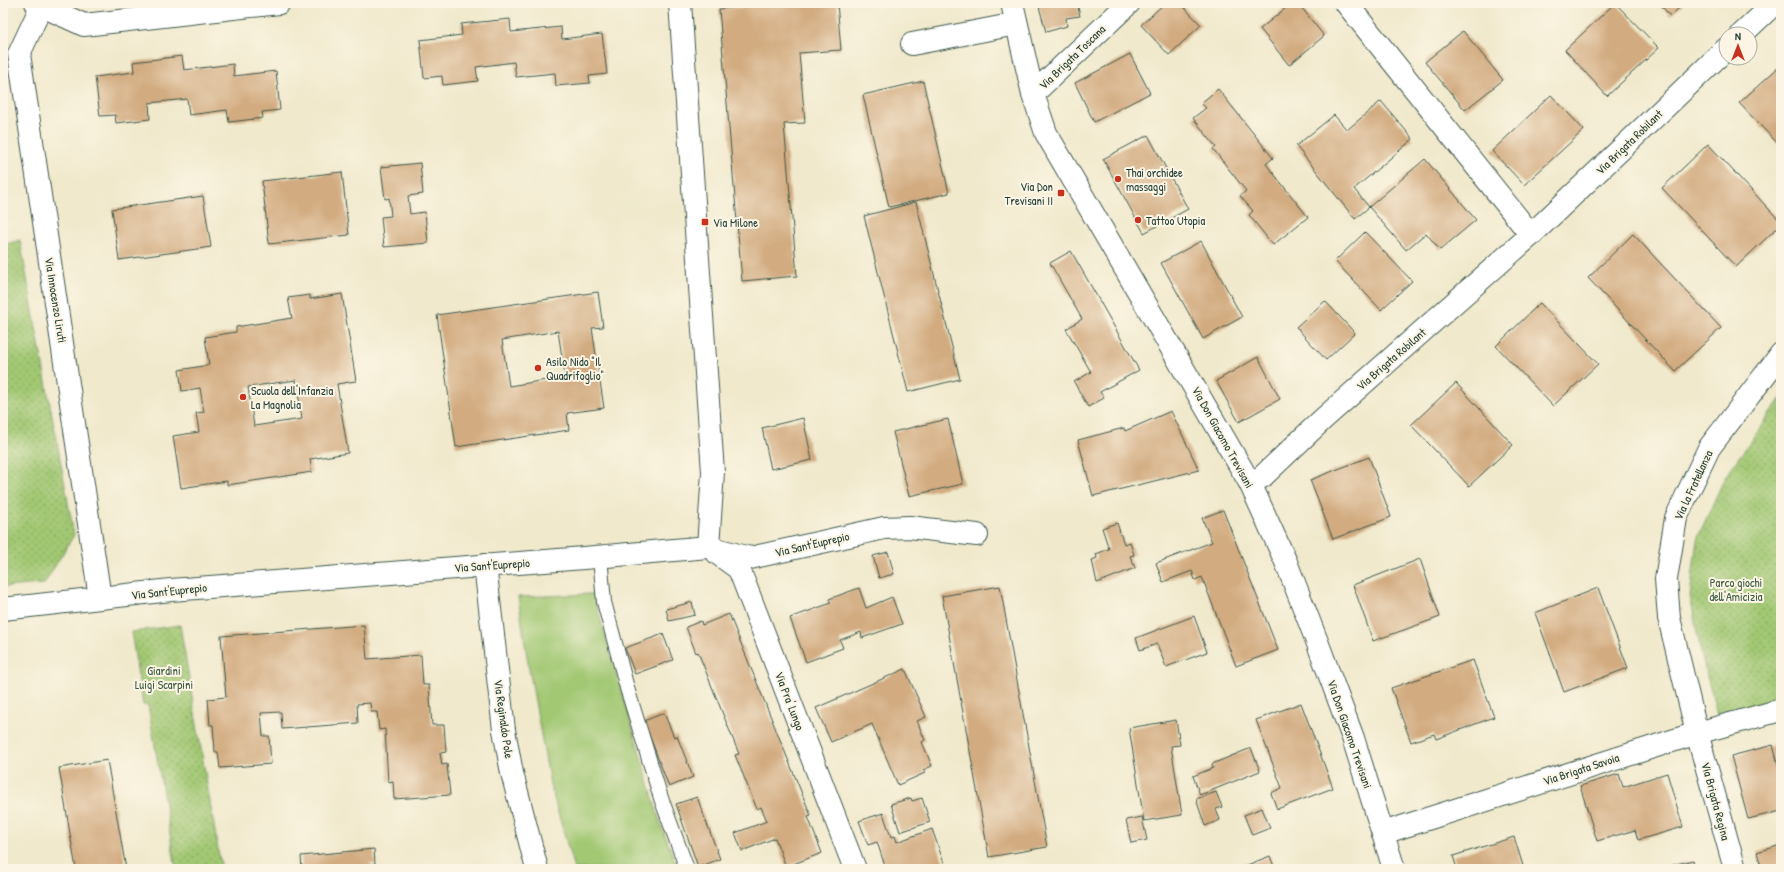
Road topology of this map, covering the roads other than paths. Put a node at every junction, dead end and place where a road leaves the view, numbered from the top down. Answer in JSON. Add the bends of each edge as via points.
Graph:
{"nodes":[{"id":1,"x":279,"y":3,"type":"edge"},
{"id":2,"x":680,"y":3,"type":"edge"},
{"id":3,"x":1129,"y":3,"type":"edge"},
{"id":4,"x":1346,"y":3,"type":"edge"},
{"id":5,"x":1775,"y":3,"type":"edge"},
{"id":6,"x":39,"y":5,"type":"edge"},
{"id":7,"x":1014,"y":13,"type":"edge"},
{"id":8,"x":1751,"y":26,"type":"edge"},
{"id":9,"x":912,"y":44,"type":"dead end"},
{"id":10,"x":1718,"y":57,"type":"edge"},
{"id":11,"x":1033,"y":94,"type":"junction"},
{"id":12,"x":1531,"y":235,"type":"junction"},
{"id":13,"x":1781,"y":354,"type":"edge"},
{"id":14,"x":1250,"y":483,"type":"junction"},
{"id":15,"x":977,"y":535,"type":"dead end"},
{"id":16,"x":708,"y":547,"type":"junction"},
{"id":17,"x":600,"y":556,"type":"junction"},
{"id":18,"x":485,"y":565,"type":"junction"},
{"id":19,"x":100,"y":598,"type":"junction"},
{"id":20,"x":3,"y":609,"type":"edge"},
{"id":21,"x":1781,"y":710,"type":"edge"},
{"id":22,"x":1697,"y":732,"type":"junction"},
{"id":23,"x":1383,"y":832,"type":"junction"},
{"id":24,"x":538,"y":869,"type":"edge"},
{"id":25,"x":687,"y":869,"type":"edge"},
{"id":26,"x":855,"y":869,"type":"edge"},
{"id":27,"x":1394,"y":869,"type":"edge"},
{"id":28,"x":1735,"y":869,"type":"edge"}],
"edges":[{"from":1,"to":6,"type":"street","via":[[84,25]]},
{"from":2,"to":16,"type":"street","via":[[713,472]]},
{"from":3,"to":11,"type":"street","name":"Via Brigata Toscana"},
{"from":4,"to":12,"type":"street"},
{"from":5,"to":8,"type":"street"},
{"from":6,"to":19,"type":"street","name":"Via Innocenzo Liruti","via":[[19,54]]},
{"from":7,"to":9,"type":"street","name":"Via Don Giacomo Trevisani"},
{"from":7,"to":11,"type":"street","name":"Via Don Giacomo Trevisani"},
{"from":10,"to":12,"type":"street","name":"Via Brigata Robilant"},
{"from":11,"to":14,"type":"street","name":"Via Don Giacomo Trevisani","via":[[1046,133]]},
{"from":12,"to":14,"type":"street","name":"Via Brigata Robilant","via":[[1322,420],[1262,477]]},
{"from":13,"to":22,"type":"street","name":"Via la Fratellanza","via":[[1710,448],[1676,518],[1666,579],[1670,618]]},
{"from":14,"to":23,"type":"street","name":"Via Don Giacomo Trevisani","via":[[1316,637]]},
{"from":15,"to":16,"type":"street","name":"Via Sant'Euprepio","via":[[909,527],[884,528],[750,558]]},
{"from":16,"to":17,"type":"street","name":"Via Sant'Euprepio"},
{"from":16,"to":26,"type":"street","name":"Via Pra' Lungo","via":[[739,569]]},
{"from":17,"to":18,"type":"street","name":"Via Sant'Euprepio"},
{"from":17,"to":25,"type":"lane","via":[[604,602],[627,688],[661,798]]},
{"from":18,"to":19,"type":"street","name":"Via Sant'Euprepio","via":[[178,589]]},
{"from":18,"to":24,"type":"street","name":"Via Reginaldo Pole","via":[[505,737]]},
{"from":19,"to":20,"type":"street","name":"Via Sant'Euprepio"},
{"from":21,"to":22,"type":"street","name":"Via Brigata Savoia"},
{"from":22,"to":23,"type":"street","name":"Via Brigata Savoia"},
{"from":22,"to":28,"type":"street","name":"Via Brigata Regina"},
{"from":23,"to":27,"type":"street","name":"Via Don Giacomo Trevisani"}]}
